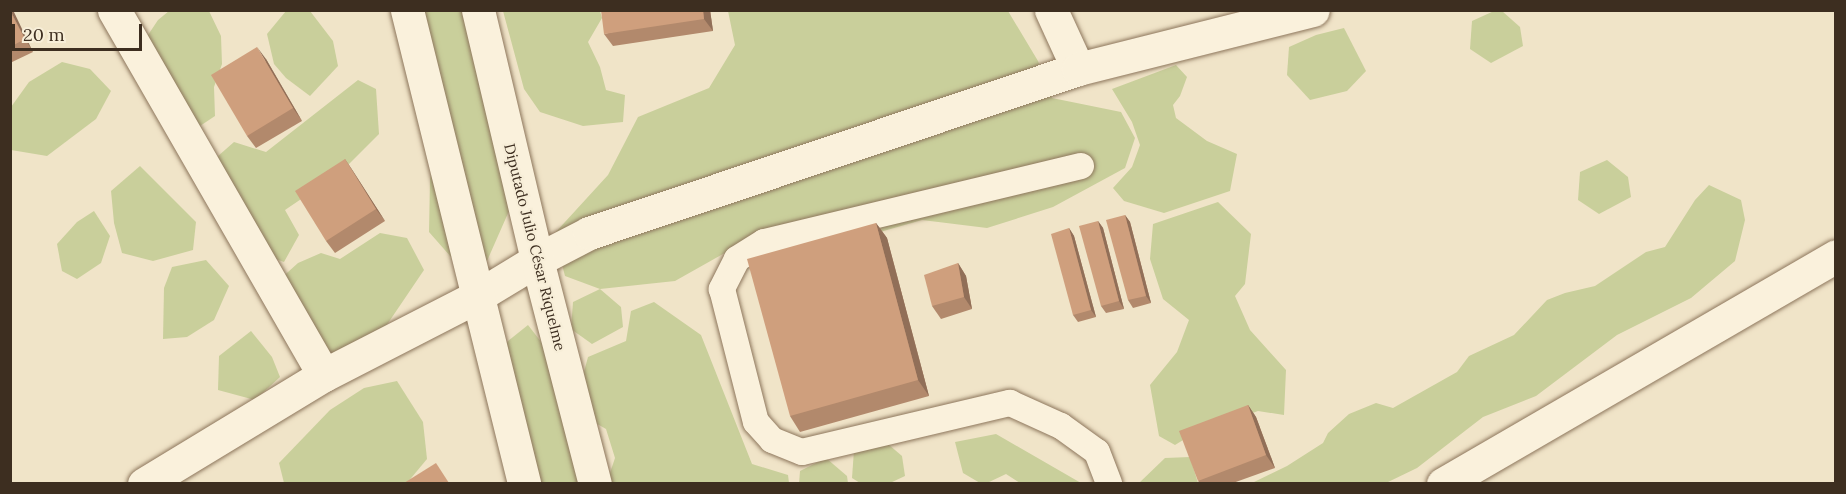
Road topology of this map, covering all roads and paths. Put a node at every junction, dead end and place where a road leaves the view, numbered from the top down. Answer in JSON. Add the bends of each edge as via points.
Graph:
{"nodes":[{"id":1,"x":114,"y":10,"type":"edge"},
{"id":2,"x":406,"y":10,"type":"edge"},
{"id":3,"x":478,"y":10,"type":"edge"},
{"id":4,"x":1050,"y":10,"type":"edge"},
{"id":5,"x":1313,"y":10,"type":"edge"},
{"id":6,"x":1078,"y":69,"type":"junction"},
{"id":7,"x":1081,"y":166,"type":"dead end"},
{"id":8,"x":1836,"y":256,"type":"edge"},
{"id":9,"x":537,"y":260,"type":"junction"},
{"id":10,"x":476,"y":297,"type":"junction"},
{"id":11,"x":324,"y":375,"type":"junction"},
{"id":12,"x":144,"y":483,"type":"edge"},
{"id":13,"x":524,"y":483,"type":"edge"},
{"id":14,"x":595,"y":483,"type":"edge"},
{"id":15,"x":1110,"y":483,"type":"edge"},
{"id":16,"x":1443,"y":483,"type":"edge"}],
"edges":[{"from":1,"to":11,"type":"street"},
{"from":2,"to":10,"type":"street"},
{"from":3,"to":9,"type":"street","name":"Diputado Julio César Riquelme"},
{"from":4,"to":6,"type":"street"},
{"from":5,"to":6,"type":"street"},
{"from":6,"to":9,"type":"street","via":[[590,233]]},
{"from":7,"to":15,"type":"lane","via":[[764,242],[737,259],[722,289],[756,422],[772,440],[802,452],[1010,403],[1060,426],[1097,452]]},
{"from":8,"to":16,"type":"street"},
{"from":9,"to":10,"type":"street"},
{"from":9,"to":14,"type":"street","name":"Diputado Julio César Riquelme"},
{"from":10,"to":11,"type":"street"},
{"from":10,"to":13,"type":"street"},
{"from":11,"to":12,"type":"street"}]}
